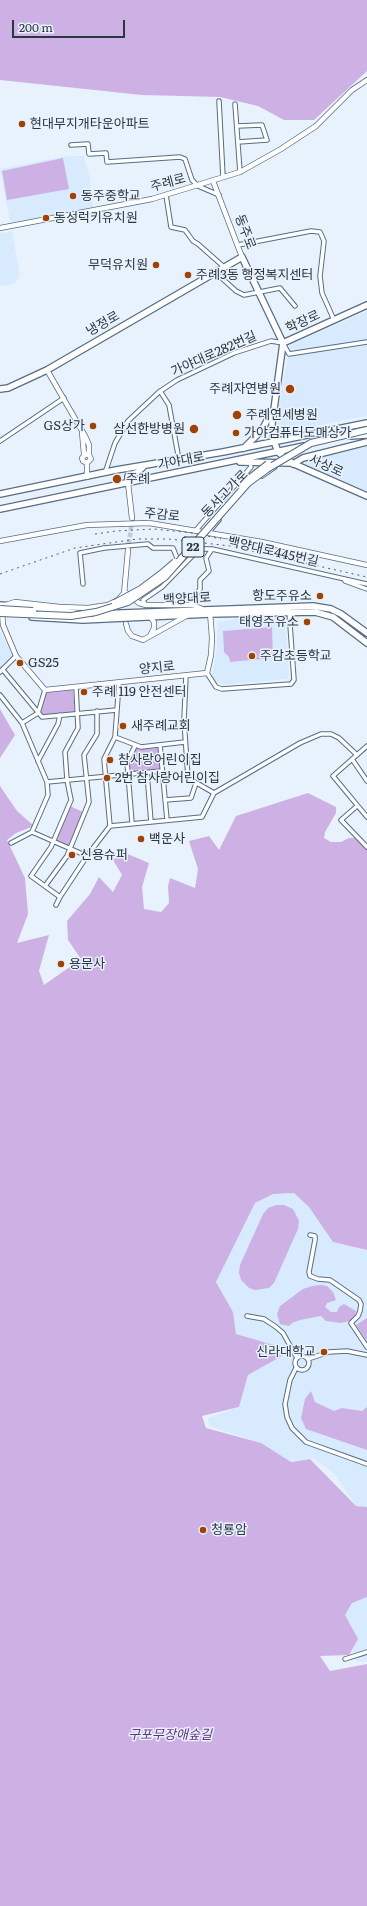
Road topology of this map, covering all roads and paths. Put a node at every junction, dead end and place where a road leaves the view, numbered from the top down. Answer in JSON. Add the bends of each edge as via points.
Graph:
{"nodes":[{"id":1,"x":367,"y":80,"type":"edge"},
{"id":2,"x":219,"y":101,"type":"dead end"},
{"id":3,"x":235,"y":104,"type":"dead end"},
{"id":4,"x":237,"y":126,"type":"junction"},
{"id":5,"x":238,"y":142,"type":"junction"},
{"id":6,"x":71,"y":145,"type":"dead end"},
{"id":7,"x":240,"y":172,"type":"junction"},
{"id":8,"x":223,"y":177,"type":"junction"},
{"id":9,"x":213,"y":180,"type":"junction"},
{"id":10,"x":198,"y":186,"type":"junction"},
{"id":11,"x":166,"y":195,"type":"junction"},
{"id":12,"x":218,"y":195,"type":"junction"},
{"id":13,"x":0,"y":228,"type":"edge"},
{"id":14,"x":238,"y":245,"type":"junction"},
{"id":15,"x":242,"y":257,"type":"junction"},
{"id":16,"x":224,"y":267,"type":"junction"},
{"id":17,"x":215,"y":272,"type":"junction"},
{"id":18,"x":258,"y":291,"type":"junction"},
{"id":19,"x":367,"y":305,"type":"edge"},
{"id":20,"x":295,"y":306,"type":"dead end"},
{"id":21,"x":334,"y":320,"type":"junction"},
{"id":22,"x":367,"y":342,"type":"edge"},
{"id":23,"x":283,"y":343,"type":"junction"},
{"id":24,"x":47,"y":370,"type":"junction"},
{"id":25,"x":0,"y":390,"type":"edge"},
{"id":26,"x":160,"y":391,"type":"junction"},
{"id":27,"x":64,"y":398,"type":"junction"},
{"id":28,"x":274,"y":409,"type":"junction"},
{"id":29,"x":367,"y":423,"type":"edge"},
{"id":30,"x":367,"y":430,"type":"edge"},
{"id":31,"x":273,"y":431,"type":"junction"},
{"id":32,"x":367,"y":434,"type":"edge"},
{"id":33,"x":289,"y":438,"type":"junction"},
{"id":34,"x":0,"y":441,"type":"edge"},
{"id":35,"x":274,"y":441,"type":"junction"},
{"id":36,"x":367,"y":442,"type":"edge"},
{"id":37,"x":243,"y":448,"type":"junction"},
{"id":38,"x":278,"y":452,"type":"junction"},
{"id":39,"x":179,"y":460,"type":"junction"},
{"id":40,"x":230,"y":462,"type":"junction"},
{"id":41,"x":250,"y":462,"type":"junction"},
{"id":42,"x":282,"y":463,"type":"junction"},
{"id":43,"x":293,"y":463,"type":"junction"},
{"id":44,"x":143,"y":467,"type":"junction"},
{"id":45,"x":106,"y":473,"type":"junction"},
{"id":46,"x":87,"y":477,"type":"junction"},
{"id":47,"x":128,"y":483,"type":"junction"},
{"id":48,"x":0,"y":494,"type":"edge"},
{"id":49,"x":367,"y":496,"type":"edge"},
{"id":50,"x":0,"y":509,"type":"edge"},
{"id":51,"x":132,"y":518,"type":"tunnel mouth"},
{"id":52,"x":196,"y":530,"type":"junction"},
{"id":53,"x":210,"y":532,"type":"junction"},
{"id":54,"x":0,"y":541,"type":"edge"},
{"id":55,"x":212,"y":549,"type":"junction"},
{"id":56,"x":128,"y":550,"type":"tunnel mouth"},
{"id":57,"x":367,"y":565,"type":"edge"},
{"id":58,"x":182,"y":568,"type":"junction"},
{"id":59,"x":326,"y":574,"type":"junction"},
{"id":60,"x":82,"y":584,"type":"dead end"},
{"id":61,"x":367,"y":584,"type":"edge"},
{"id":62,"x":367,"y":589,"type":"edge"},
{"id":63,"x":124,"y":592,"type":"junction"},
{"id":64,"x":145,"y":604,"type":"junction"},
{"id":65,"x":190,"y":605,"type":"junction"},
{"id":66,"x":124,"y":608,"type":"dead end"},
{"id":67,"x":1,"y":609,"type":"edge"},
{"id":68,"x":202,"y":609,"type":"junction"},
{"id":69,"x":210,"y":611,"type":"junction"},
{"id":70,"x":289,"y":611,"type":"junction"},
{"id":71,"x":190,"y":614,"type":"junction"},
{"id":72,"x":150,"y":618,"type":"junction"},
{"id":73,"x":126,"y":624,"type":"dead end"},
{"id":74,"x":2,"y":625,"type":"edge"},
{"id":75,"x":367,"y":633,"type":"edge"},
{"id":76,"x":148,"y":638,"type":"junction"},
{"id":77,"x":367,"y":643,"type":"edge"},
{"id":78,"x":16,"y":656,"type":"junction"},
{"id":79,"x":1,"y":671,"type":"edge"},
{"id":80,"x":207,"y":673,"type":"junction"},
{"id":81,"x":186,"y":676,"type":"junction"},
{"id":82,"x":119,"y":683,"type":"junction"},
{"id":83,"x":76,"y":687,"type":"junction"},
{"id":84,"x":44,"y":690,"type":"junction"},
{"id":85,"x":0,"y":694,"type":"edge"},
{"id":86,"x":117,"y":710,"type":"junction"},
{"id":87,"x":98,"y":711,"type":"junction"},
{"id":88,"x":38,"y":713,"type":"junction"},
{"id":89,"x":78,"y":713,"type":"junction"},
{"id":90,"x":60,"y":715,"type":"junction"},
{"id":91,"x":22,"y":722,"type":"junction"},
{"id":92,"x":115,"y":737,"type":"junction"},
{"id":93,"x":185,"y":742,"type":"junction"},
{"id":94,"x":160,"y":745,"type":"junction"},
{"id":95,"x":135,"y":746,"type":"junction"},
{"id":96,"x":367,"y":746,"type":"edge"},
{"id":97,"x":357,"y":755,"type":"junction"},
{"id":98,"x":352,"y":759,"type":"junction"},
{"id":99,"x":38,"y":761,"type":"junction"},
{"id":100,"x":162,"y":771,"type":"junction"},
{"id":101,"x":147,"y":772,"type":"junction"},
{"id":102,"x":128,"y":775,"type":"junction"},
{"id":103,"x":105,"y":777,"type":"junction"},
{"id":104,"x":86,"y":778,"type":"junction"},
{"id":105,"x":67,"y":780,"type":"junction"},
{"id":106,"x":367,"y":781,"type":"edge"},
{"id":107,"x":47,"y":782,"type":"junction"},
{"id":108,"x":196,"y":783,"type":"junction"},
{"id":109,"x":214,"y":793,"type":"junction"},
{"id":110,"x":165,"y":800,"type":"junction"},
{"id":111,"x":357,"y":806,"type":"junction"},
{"id":112,"x":367,"y":817,"type":"edge"},
{"id":113,"x":167,"y":820,"type":"junction"},
{"id":114,"x":151,"y":822,"type":"junction"},
{"id":115,"x":132,"y":823,"type":"junction"},
{"id":116,"x":110,"y":826,"type":"junction"},
{"id":117,"x":32,"y":832,"type":"junction"},
{"id":118,"x":53,"y":842,"type":"junction"},
{"id":119,"x":11,"y":843,"type":"dead end"},
{"id":120,"x":367,"y":847,"type":"edge"},
{"id":121,"x":70,"y":848,"type":"junction"},
{"id":122,"x":86,"y":856,"type":"junction"},
{"id":123,"x":45,"y":886,"type":"junction"},
{"id":124,"x":60,"y":897,"type":"junction"},
{"id":125,"x":56,"y":905,"type":"dead end"},
{"id":126,"x":310,"y":1235,"type":"dead end"},
{"id":127,"x":248,"y":1316,"type":"dead end"},
{"id":128,"x":367,"y":1347,"type":"edge"},
{"id":129,"x":367,"y":1355,"type":"edge"},
{"id":130,"x":297,"y":1358,"type":"junction"},
{"id":131,"x":308,"y":1359,"type":"junction"},
{"id":132,"x":296,"y":1368,"type":"junction"},
{"id":133,"x":367,"y":1464,"type":"edge"},
{"id":134,"x":367,"y":1652,"type":"edge"},
{"id":135,"x":345,"y":1659,"type":"dead end"}],
"edges":[{"from":1,"to":7,"type":"street","name":"주례로","via":[[352,90],[316,126]]},
{"from":2,"to":8,"type":"street"},
{"from":3,"to":4,"type":"street"},
{"from":4,"to":5,"type":"street"},
{"from":4,"to":5,"type":"street","via":[[262,125],[267,140]]},
{"from":5,"to":7,"type":"street"},
{"from":6,"to":10,"type":"street","via":[[88,144],[89,154],[106,153],[107,162],[180,156],[185,159],[192,180]]},
{"from":7,"to":8,"type":"street","name":"주례로"},
{"from":8,"to":9,"type":"street","name":"주례로"},
{"from":9,"to":10,"type":"street","name":"주례로"},
{"from":9,"to":12,"type":"street","name":"동주로"},
{"from":10,"to":11,"type":"street","name":"주례로"},
{"from":10,"to":12,"type":"street"},
{"from":11,"to":13,"type":"street","name":"주례로"},
{"from":11,"to":16,"type":"street","via":[[171,227],[185,230],[193,241]]},
{"from":12,"to":14,"type":"street","name":"동주로"},
{"from":14,"to":15,"type":"street","name":"동주로"},
{"from":14,"to":21,"type":"street","via":[[311,231],[320,232],[324,241],[320,276],[322,293]]},
{"from":15,"to":16,"type":"main road","name":"냉정로"},
{"from":15,"to":18,"type":"main road","name":"동주로"},
{"from":16,"to":17,"type":"main road","name":"냉정로"},
{"from":17,"to":18,"type":"street","via":[[244,295]]},
{"from":17,"to":24,"type":"main road","name":"냉정로"},
{"from":18,"to":20,"type":"street","via":[[280,288]]},
{"from":18,"to":23,"type":"main road","name":"동주로"},
{"from":19,"to":21,"type":"main road","name":"학장로"},
{"from":21,"to":23,"type":"main road","name":"학장로"},
{"from":22,"to":23,"type":"street","via":[[288,354]]},
{"from":23,"to":26,"type":"street","name":"가야대로282번길","via":[[271,341],[234,353],[177,380]]},
{"from":23,"to":28,"type":"main road","name":"학장로"},
{"from":24,"to":25,"type":"main road","name":"냉정로"},
{"from":24,"to":27,"type":"street"},
{"from":26,"to":39,"type":"street","via":[[169,406]]},
{"from":26,"to":45,"type":"street","name":"가야대로282번길","via":[[128,421],[115,444]]},
{"from":27,"to":34,"type":"street"},
{"from":27,"to":46,"type":"street","via":[[89,445],[87,455],[91,459],[87,462]]},
{"from":28,"to":31,"type":"main road","name":"학장로"},
{"from":28,"to":37,"type":"main road","via":[[262,430]]},
{"from":29,"to":33,"type":"main road","name":"가야대로"},
{"from":29,"to":67,"type":"highway","name":"동서고가로","number":"22","bridge":true,"via":[[310,439],[259,470],[246,480],[176,561],[141,589],[119,602],[84,611]]},
{"from":30,"to":67,"type":"highway","name":"동서고가로","number":"22","bridge":true,"via":[[311,442],[267,469],[248,483],[165,577],[128,602],[96,612],[71,616]]},
{"from":31,"to":33,"type":"main road","via":[[277,436]]},
{"from":31,"to":35,"type":"main road","name":"학장로"},
{"from":32,"to":38,"type":"main road","name":"가야대로"},
{"from":33,"to":35,"type":"main road","name":"가야대로"},
{"from":35,"to":37,"type":"main road","name":"가야대로"},
{"from":35,"to":38,"type":"main road","name":"학장로"},
{"from":36,"to":43,"type":"main road","via":[[303,458]]},
{"from":37,"to":39,"type":"main road","name":"가야대로"},
{"from":38,"to":40,"type":"main road","name":"가야대로"},
{"from":38,"to":43,"type":"main road","name":"사상로"},
{"from":39,"to":44,"type":"main road","name":"가야대로"},
{"from":40,"to":41,"type":"main road"},
{"from":40,"to":47,"type":"main road","name":"가야대로"},
{"from":41,"to":42,"type":"main road"},
{"from":41,"to":52,"type":"street","via":[[251,467]]},
{"from":42,"to":43,"type":"main road"},
{"from":42,"to":53,"type":"street","via":[[254,482],[236,499]]},
{"from":43,"to":49,"type":"main road","name":"사상로"},
{"from":44,"to":45,"type":"main road","name":"가야대로"},
{"from":44,"to":47,"type":"main road","via":[[128,476]]},
{"from":45,"to":46,"type":"main road","name":"가야대로"},
{"from":46,"to":48,"type":"main road","name":"가야대로"},
{"from":47,"to":50,"type":"main road","name":"가야대로"},
{"from":47,"to":51,"type":"street"},
{"from":52,"to":53,"type":"street","name":"주감로"},
{"from":52,"to":54,"type":"street","name":"주감로","via":[[149,523],[115,523]]},
{"from":53,"to":57,"type":"street","name":"주감로"},
{"from":55,"to":58,"type":"street","name":"백양대로445번길","via":[[199,548]]},
{"from":55,"to":59,"type":"street","name":"백양대로445번길"},
{"from":55,"to":65,"type":"street","via":[[206,558],[209,571],[200,580],[200,589]]},
{"from":56,"to":63,"type":"street"},
{"from":58,"to":60,"type":"street","via":[[172,548],[153,548],[148,544],[112,546],[80,553]]},
{"from":58,"to":64,"type":"street","name":"백양대로445번길","via":[[162,587],[143,600]]},
{"from":59,"to":61,"type":"street","name":"백양대로445번길"},
{"from":59,"to":62,"type":"street"},
{"from":63,"to":64,"type":"street","via":[[139,603]]},
{"from":63,"to":66,"type":"street"},
{"from":63,"to":67,"type":"street","via":[[118,600],[108,605],[81,607],[16,602]]},
{"from":64,"to":65,"type":"street"},
{"from":65,"to":68,"type":"street"},
{"from":67,"to":68,"type":"main road","name":"백양대로","via":[[117,614]]},
{"from":67,"to":72,"type":"main road","name":"백양대로","via":[[77,620]]},
{"from":67,"to":74,"type":"street"},
{"from":68,"to":69,"type":"main road","name":"백양대로"},
{"from":69,"to":70,"type":"main road","name":"백양대로"},
{"from":69,"to":71,"type":"main road","name":"백양대로"},
{"from":69,"to":75,"type":"main road","name":"백양대로","via":[[313,606],[331,609],[341,614]]},
{"from":69,"to":80,"type":"street","via":[[212,638]]},
{"from":70,"to":77,"type":"main road","name":"백양대로","via":[[314,612],[333,617]]},
{"from":70,"to":80,"type":"street","via":[[294,680],[291,684],[222,689],[216,687]]},
{"from":71,"to":72,"type":"main road","name":"백양대로"},
{"from":71,"to":76,"type":"street"},
{"from":72,"to":76,"type":"street","via":[[154,622],[154,628]]},
{"from":73,"to":76,"type":"street","via":[[132,636],[143,640]]},
{"from":74,"to":78,"type":"street"},
{"from":78,"to":79,"type":"street"},
{"from":78,"to":84,"type":"street"},
{"from":79,"to":88,"type":"street"},
{"from":80,"to":81,"type":"street","name":"양지로"},
{"from":81,"to":82,"type":"street","name":"양지로"},
{"from":81,"to":93,"type":"street"},
{"from":82,"to":83,"type":"street","name":"양지로"},
{"from":82,"to":86,"type":"street"},
{"from":83,"to":84,"type":"street","name":"양지로"},
{"from":83,"to":89,"type":"street"},
{"from":84,"to":88,"type":"street"},
{"from":85,"to":91,"type":"street"},
{"from":86,"to":87,"type":"street"},
{"from":86,"to":92,"type":"street"},
{"from":87,"to":89,"type":"street"},
{"from":87,"to":104,"type":"street","via":[[97,734],[84,755]]},
{"from":88,"to":90,"type":"street","via":[[42,717]]},
{"from":88,"to":91,"type":"street"},
{"from":89,"to":90,"type":"street"},
{"from":89,"to":105,"type":"street","via":[[78,728],[65,752]]},
{"from":90,"to":99,"type":"street","via":[[58,724]]},
{"from":91,"to":99,"type":"street"},
{"from":92,"to":95,"type":"street"},
{"from":92,"to":103,"type":"street","via":[[104,759]]},
{"from":93,"to":94,"type":"street"},
{"from":93,"to":108,"type":"street","via":[[188,778]]},
{"from":94,"to":95,"type":"street"},
{"from":94,"to":100,"type":"street"},
{"from":95,"to":102,"type":"street","via":[[127,762]]},
{"from":96,"to":97,"type":"street"},
{"from":97,"to":98,"type":"street"},
{"from":97,"to":109,"type":"street","via":[[339,738],[331,734],[320,734]]},
{"from":98,"to":106,"type":"street"},
{"from":98,"to":111,"type":"street","via":[[333,776]]},
{"from":99,"to":107,"type":"street"},
{"from":100,"to":101,"type":"street"},
{"from":100,"to":110,"type":"street"},
{"from":101,"to":102,"type":"street"},
{"from":101,"to":114,"type":"street"},
{"from":102,"to":103,"type":"street"},
{"from":102,"to":115,"type":"street"},
{"from":103,"to":104,"type":"street"},
{"from":103,"to":116,"type":"street"},
{"from":104,"to":105,"type":"street"},
{"from":104,"to":121,"type":"street","via":[[89,802]]},
{"from":105,"to":107,"type":"street"},
{"from":105,"to":118,"type":"street","via":[[70,800]]},
{"from":107,"to":117,"type":"street","via":[[48,795]]},
{"from":108,"to":109,"type":"street"},
{"from":108,"to":110,"type":"street","via":[[191,798]]},
{"from":109,"to":113,"type":"street","via":[[202,818]]},
{"from":110,"to":113,"type":"street"},
{"from":111,"to":112,"type":"street"},
{"from":111,"to":120,"type":"street","via":[[342,820]]},
{"from":113,"to":114,"type":"street"},
{"from":114,"to":115,"type":"street"},
{"from":115,"to":116,"type":"street"},
{"from":116,"to":122,"type":"street"},
{"from":117,"to":118,"type":"street"},
{"from":117,"to":119,"type":"street"},
{"from":118,"to":121,"type":"street"},
{"from":118,"to":123,"type":"street","via":[[31,876]]},
{"from":121,"to":122,"type":"street"},
{"from":121,"to":123,"type":"street"},
{"from":122,"to":124,"type":"street"},
{"from":123,"to":124,"type":"street"},
{"from":124,"to":125,"type":"street"},
{"from":126,"to":128,"type":"street","via":[[315,1236],[316,1240],[310,1276],[330,1280],[359,1300],[360,1311],[351,1326]]},
{"from":127,"to":130,"type":"street","via":[[264,1319],[283,1333]]},
{"from":129,"to":131,"type":"street","via":[[335,1351]]},
{"from":130,"to":131,"type":"street","via":[[303,1356]]},
{"from":130,"to":132,"type":"street","via":[[294,1363]]},
{"from":131,"to":132,"type":"street","via":[[310,1364],[307,1369],[301,1371]]},
{"from":132,"to":133,"type":"street","via":[[290,1380],[285,1404],[292,1428],[306,1442]]},
{"from":134,"to":135,"type":"street"}]}
